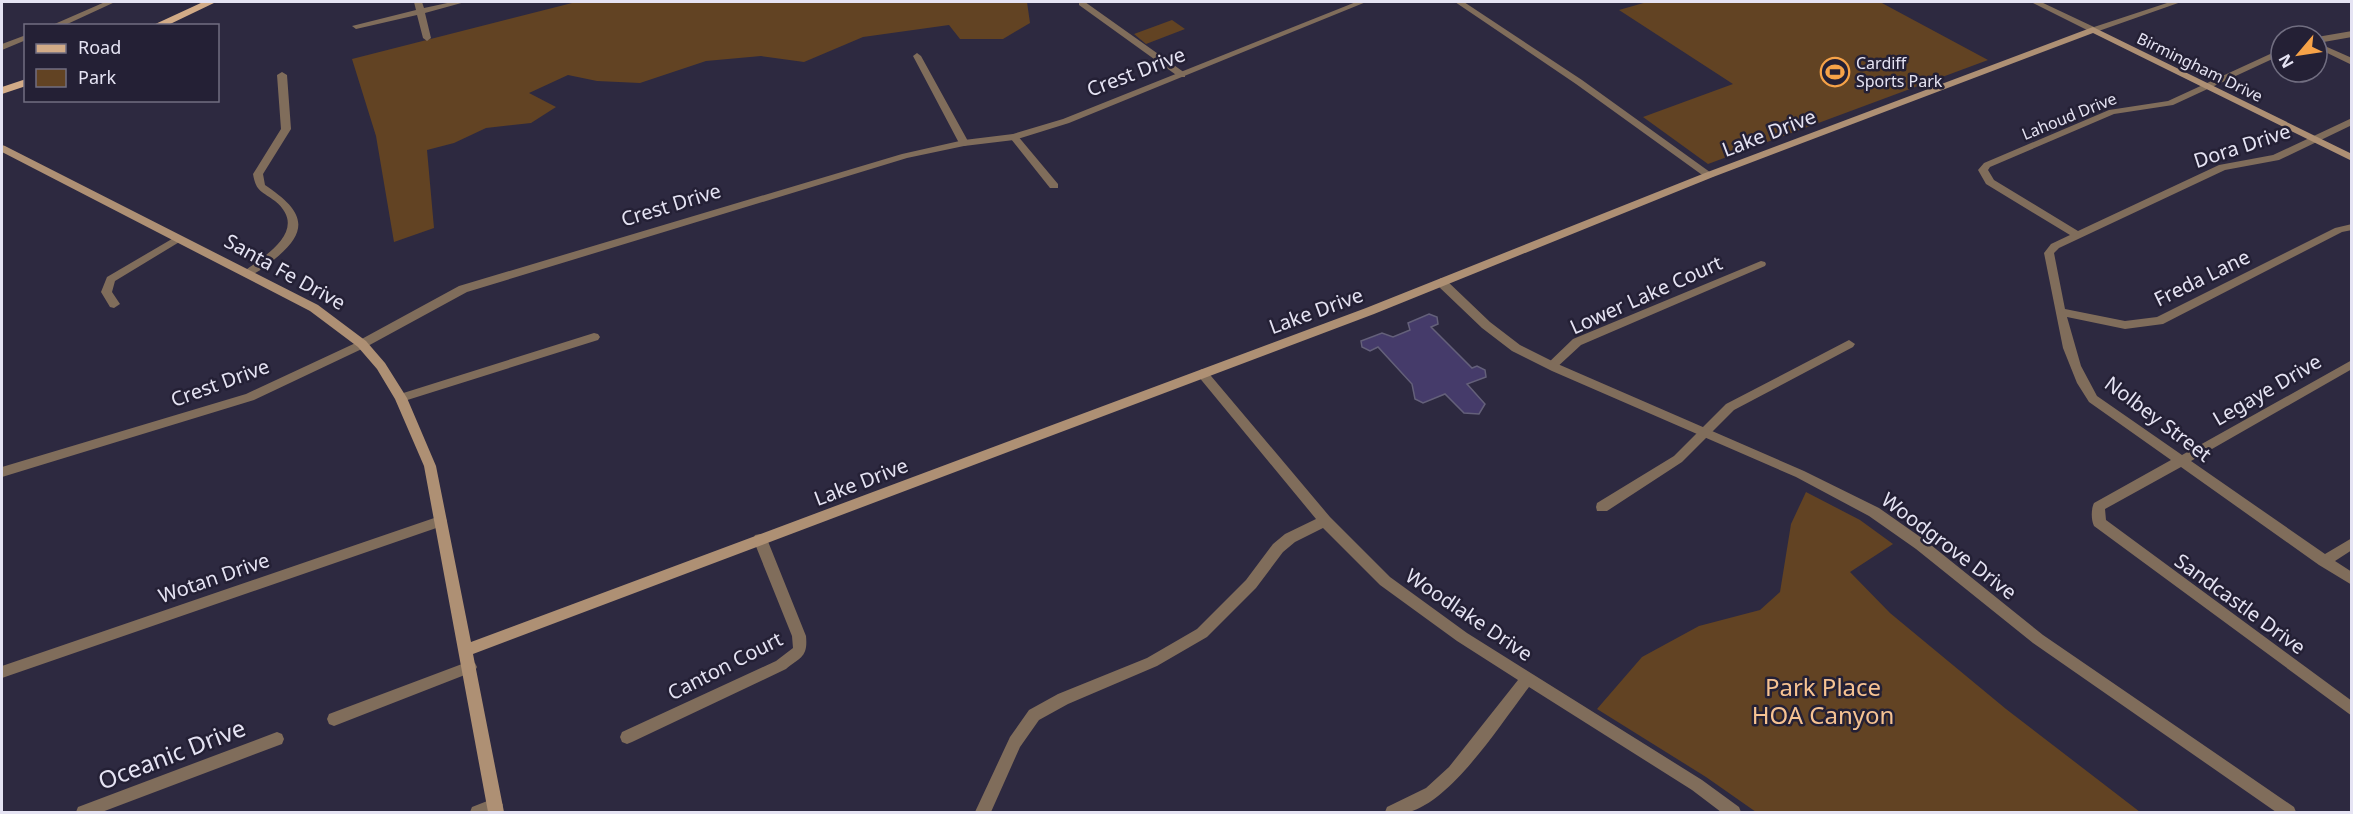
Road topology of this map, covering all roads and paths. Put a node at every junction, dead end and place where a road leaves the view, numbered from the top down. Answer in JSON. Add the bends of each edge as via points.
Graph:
{"nodes":[{"id":1,"x":111,"y":2,"type":"edge"},
{"id":2,"x":211,"y":2,"type":"edge"},
{"id":3,"x":461,"y":2,"type":"edge"},
{"id":4,"x":1362,"y":2,"type":"edge"},
{"id":5,"x":1459,"y":2,"type":"edge"},
{"id":6,"x":2035,"y":2,"type":"edge"},
{"id":7,"x":2177,"y":2,"type":"edge"},
{"id":8,"x":1082,"y":3,"type":"dead end"},
{"id":9,"x":419,"y":6,"type":"edge"},
{"id":10,"x":59,"y":24,"type":"edge"},
{"id":11,"x":161,"y":24,"type":"edge"},
{"id":12,"x":356,"y":26,"type":"dead end"},
{"id":13,"x":2093,"y":30,"type":"junction"},
{"id":14,"x":2352,"y":33,"type":"edge"},
{"id":15,"x":24,"y":38,"type":"edge"},
{"id":16,"x":427,"y":38,"type":"dead end"},
{"id":17,"x":2329,"y":38,"type":"edge"},
{"id":18,"x":2,"y":47,"type":"edge"},
{"id":19,"x":2329,"y":51,"type":"edge"},
{"id":20,"x":917,"y":56,"type":"dead end"},
{"id":21,"x":2269,"y":57,"type":"edge"},
{"id":22,"x":2352,"y":62,"type":"edge"},
{"id":23,"x":282,"y":75,"type":"dead end"},
{"id":24,"x":1182,"y":75,"type":"junction"},
{"id":25,"x":24,"y":83,"type":"edge"},
{"id":26,"x":2206,"y":86,"type":"junction"},
{"id":27,"x":2,"y":92,"type":"edge"},
{"id":28,"x":2352,"y":122,"type":"edge"},
{"id":29,"x":1014,"y":137,"type":"junction"},
{"id":30,"x":2314,"y":140,"type":"junction"},
{"id":31,"x":964,"y":143,"type":"junction"},
{"id":32,"x":2,"y":148,"type":"edge"},
{"id":33,"x":2352,"y":158,"type":"edge"},
{"id":34,"x":1709,"y":175,"type":"junction"},
{"id":35,"x":1054,"y":186,"type":"dead end"},
{"id":36,"x":2352,"y":227,"type":"edge"},
{"id":37,"x":2078,"y":235,"type":"junction"},
{"id":38,"x":177,"y":239,"type":"junction"},
{"id":39,"x":1761,"y":264,"type":"dead end"},
{"id":40,"x":248,"y":273,"type":"junction"},
{"id":41,"x":1441,"y":282,"type":"junction"},
{"id":42,"x":114,"y":304,"type":"dead end"},
{"id":43,"x":2061,"y":312,"type":"junction"},
{"id":44,"x":594,"y":337,"type":"dead end"},
{"id":45,"x":362,"y":344,"type":"junction"},
{"id":46,"x":1849,"y":344,"type":"dead end"},
{"id":47,"x":2352,"y":364,"type":"edge"},
{"id":48,"x":1551,"y":366,"type":"junction"},
{"id":49,"x":1202,"y":373,"type":"junction"},
{"id":50,"x":401,"y":398,"type":"junction"},
{"id":51,"x":1704,"y":434,"type":"junction"},
{"id":52,"x":2182,"y":462,"type":"junction"},
{"id":53,"x":2,"y":472,"type":"edge"},
{"id":54,"x":1602,"y":507,"type":"dead end"},
{"id":55,"x":440,"y":521,"type":"junction"},
{"id":56,"x":1325,"y":521,"type":"junction"},
{"id":57,"x":2106,"y":530,"type":"joint"},
{"id":58,"x":760,"y":539,"type":"junction"},
{"id":59,"x":2352,"y":543,"type":"edge"},
{"id":60,"x":2324,"y":561,"type":"junction"},
{"id":61,"x":2352,"y":580,"type":"edge"},
{"id":62,"x":466,"y":650,"type":"junction"},
{"id":63,"x":470,"y":667,"type":"junction"},
{"id":64,"x":2,"y":672,"type":"edge"},
{"id":65,"x":1527,"y":679,"type":"junction"},
{"id":66,"x":2352,"y":710,"type":"edge"},
{"id":67,"x":334,"y":720,"type":"dead end"},
{"id":68,"x":627,"y":737,"type":"dead end"},
{"id":69,"x":277,"y":739,"type":"dead end"},
{"id":70,"x":496,"y":809,"type":"edge"},
{"id":71,"x":84,"y":813,"type":"edge"},
{"id":72,"x":478,"y":813,"type":"edge"},
{"id":73,"x":983,"y":813,"type":"edge"},
{"id":74,"x":1393,"y":813,"type":"edge"},
{"id":75,"x":1733,"y":813,"type":"edge"},
{"id":76,"x":2288,"y":813,"type":"edge"}],
"edges":[{"from":1,"to":10,"type":"street"},
{"from":2,"to":11,"type":"main road"},
{"from":3,"to":9,"type":"street"},
{"from":4,"to":24,"type":"street","name":"Crest Drive"},
{"from":5,"to":34,"type":"street"},
{"from":6,"to":13,"type":"street","name":"Birmingham Drive"},
{"from":7,"to":13,"type":"street","name":"Lake Drive"},
{"from":8,"to":24,"type":"street"},
{"from":9,"to":12,"type":"street"},
{"from":9,"to":16,"type":"street"},
{"from":13,"to":26,"type":"main road","name":"Birmingham Drive"},
{"from":13,"to":34,"type":"main road","name":"Lake Drive"},
{"from":14,"to":17,"type":"street"},
{"from":15,"to":18,"type":"street"},
{"from":19,"to":22,"type":"street"},
{"from":20,"to":31,"type":"street"},
{"from":21,"to":26,"type":"street","name":"Lahoud Drive"},
{"from":23,"to":40,"type":"street","via":[[286,129],[258,174],[260,186],[292,213],[292,231],[283,248]]},
{"from":24,"to":29,"type":"street","name":"Crest Drive"},
{"from":25,"to":27,"type":"main road"},
{"from":26,"to":30,"type":"main road","name":"Birmingham Drive"},
{"from":26,"to":37,"type":"street","name":"Lahoud Drive","via":[[2170,103],[2112,112],[1983,170],[1990,182]]},
{"from":28,"to":30,"type":"street","name":"Dora Drive"},
{"from":29,"to":31,"type":"street","name":"Crest Drive"},
{"from":29,"to":35,"type":"street"},
{"from":30,"to":33,"type":"main road","name":"Birmingham Drive"},
{"from":30,"to":37,"type":"street","name":"Dora Drive","via":[[2276,158],[2222,167]]},
{"from":31,"to":45,"type":"street","name":"Crest Drive","via":[[904,156],[463,289]]},
{"from":32,"to":38,"type":"main road","name":"Santa Fe Drive"},
{"from":34,"to":41,"type":"main road","name":"Lake Drive"},
{"from":36,"to":43,"type":"street","name":"Freda Lane","via":[[2159,321],[2125,325]]},
{"from":37,"to":43,"type":"street","name":"Nolbey Street","via":[[2049,253]]},
{"from":38,"to":40,"type":"main road","name":"Santa Fe Drive"},
{"from":38,"to":42,"type":"street","via":[[111,279],[106,288]]},
{"from":39,"to":48,"type":"street","name":"Lower Lake Court","via":[[1576,342]]},
{"from":40,"to":45,"type":"main road","name":"Santa Fe Drive","via":[[327,316]]},
{"from":41,"to":48,"type":"street","name":"Woodgrove Drive","via":[[1516,348]]},
{"from":41,"to":49,"type":"main road","name":"Lake Drive"},
{"from":43,"to":52,"type":"street","name":"Nolbey Street","via":[[2080,380],[2093,399]]},
{"from":44,"to":50,"type":"street"},
{"from":45,"to":50,"type":"main road","name":"Santa Fe Drive"},
{"from":45,"to":53,"type":"street","name":"Crest Drive","via":[[250,397]]},
{"from":46,"to":51,"type":"street","via":[[1730,407]]},
{"from":47,"to":52,"type":"street","name":"Legaye Drive"},
{"from":48,"to":51,"type":"street","name":"Woodgrove Drive"},
{"from":49,"to":56,"type":"street","name":"Woodlake Drive"},
{"from":49,"to":58,"type":"main road","name":"Lake Drive"},
{"from":50,"to":55,"type":"main road","name":"Santa Fe Drive","via":[[430,466]]},
{"from":51,"to":54,"type":"street","via":[[1678,459]]},
{"from":51,"to":76,"type":"street","name":"Woodgrove Drive","via":[[1824,485],[1875,512],[2038,639]]},
{"from":52,"to":57,"type":"street","name":"Legaye Drive","via":[[2099,507],[2099,522]]},
{"from":52,"to":60,"type":"street","name":"Nolbey Street"},
{"from":55,"to":62,"type":"main road","name":"Santa Fe Drive"},
{"from":55,"to":64,"type":"street","name":"Wotan Drive"},
{"from":56,"to":65,"type":"street","name":"Woodlake Drive","via":[[1416,606]]},
{"from":56,"to":73,"type":"street","via":[[1278,548],[1251,584],[1202,633],[1152,662],[1034,715],[1015,742]]},
{"from":57,"to":66,"type":"street","name":"Sandcastle Drive"},
{"from":58,"to":62,"type":"main road","name":"Lake Drive"},
{"from":58,"to":68,"type":"street","name":"Canton Court","via":[[799,636],[800,650],[781,665]]},
{"from":59,"to":60,"type":"street"},
{"from":60,"to":61,"type":"street","name":"Nolbey Street"},
{"from":62,"to":63,"type":"main road","name":"Santa Fe Drive"},
{"from":63,"to":67,"type":"street"},
{"from":63,"to":70,"type":"main road","name":"Santa Fe Drive"},
{"from":65,"to":74,"type":"street","via":[[1454,772],[1431,792]]},
{"from":65,"to":75,"type":"street","name":"Woodlake Drive","via":[[1697,786]]},
{"from":69,"to":71,"type":"street","name":"Oceanic Drive"},
{"from":70,"to":72,"type":"street"}]}
